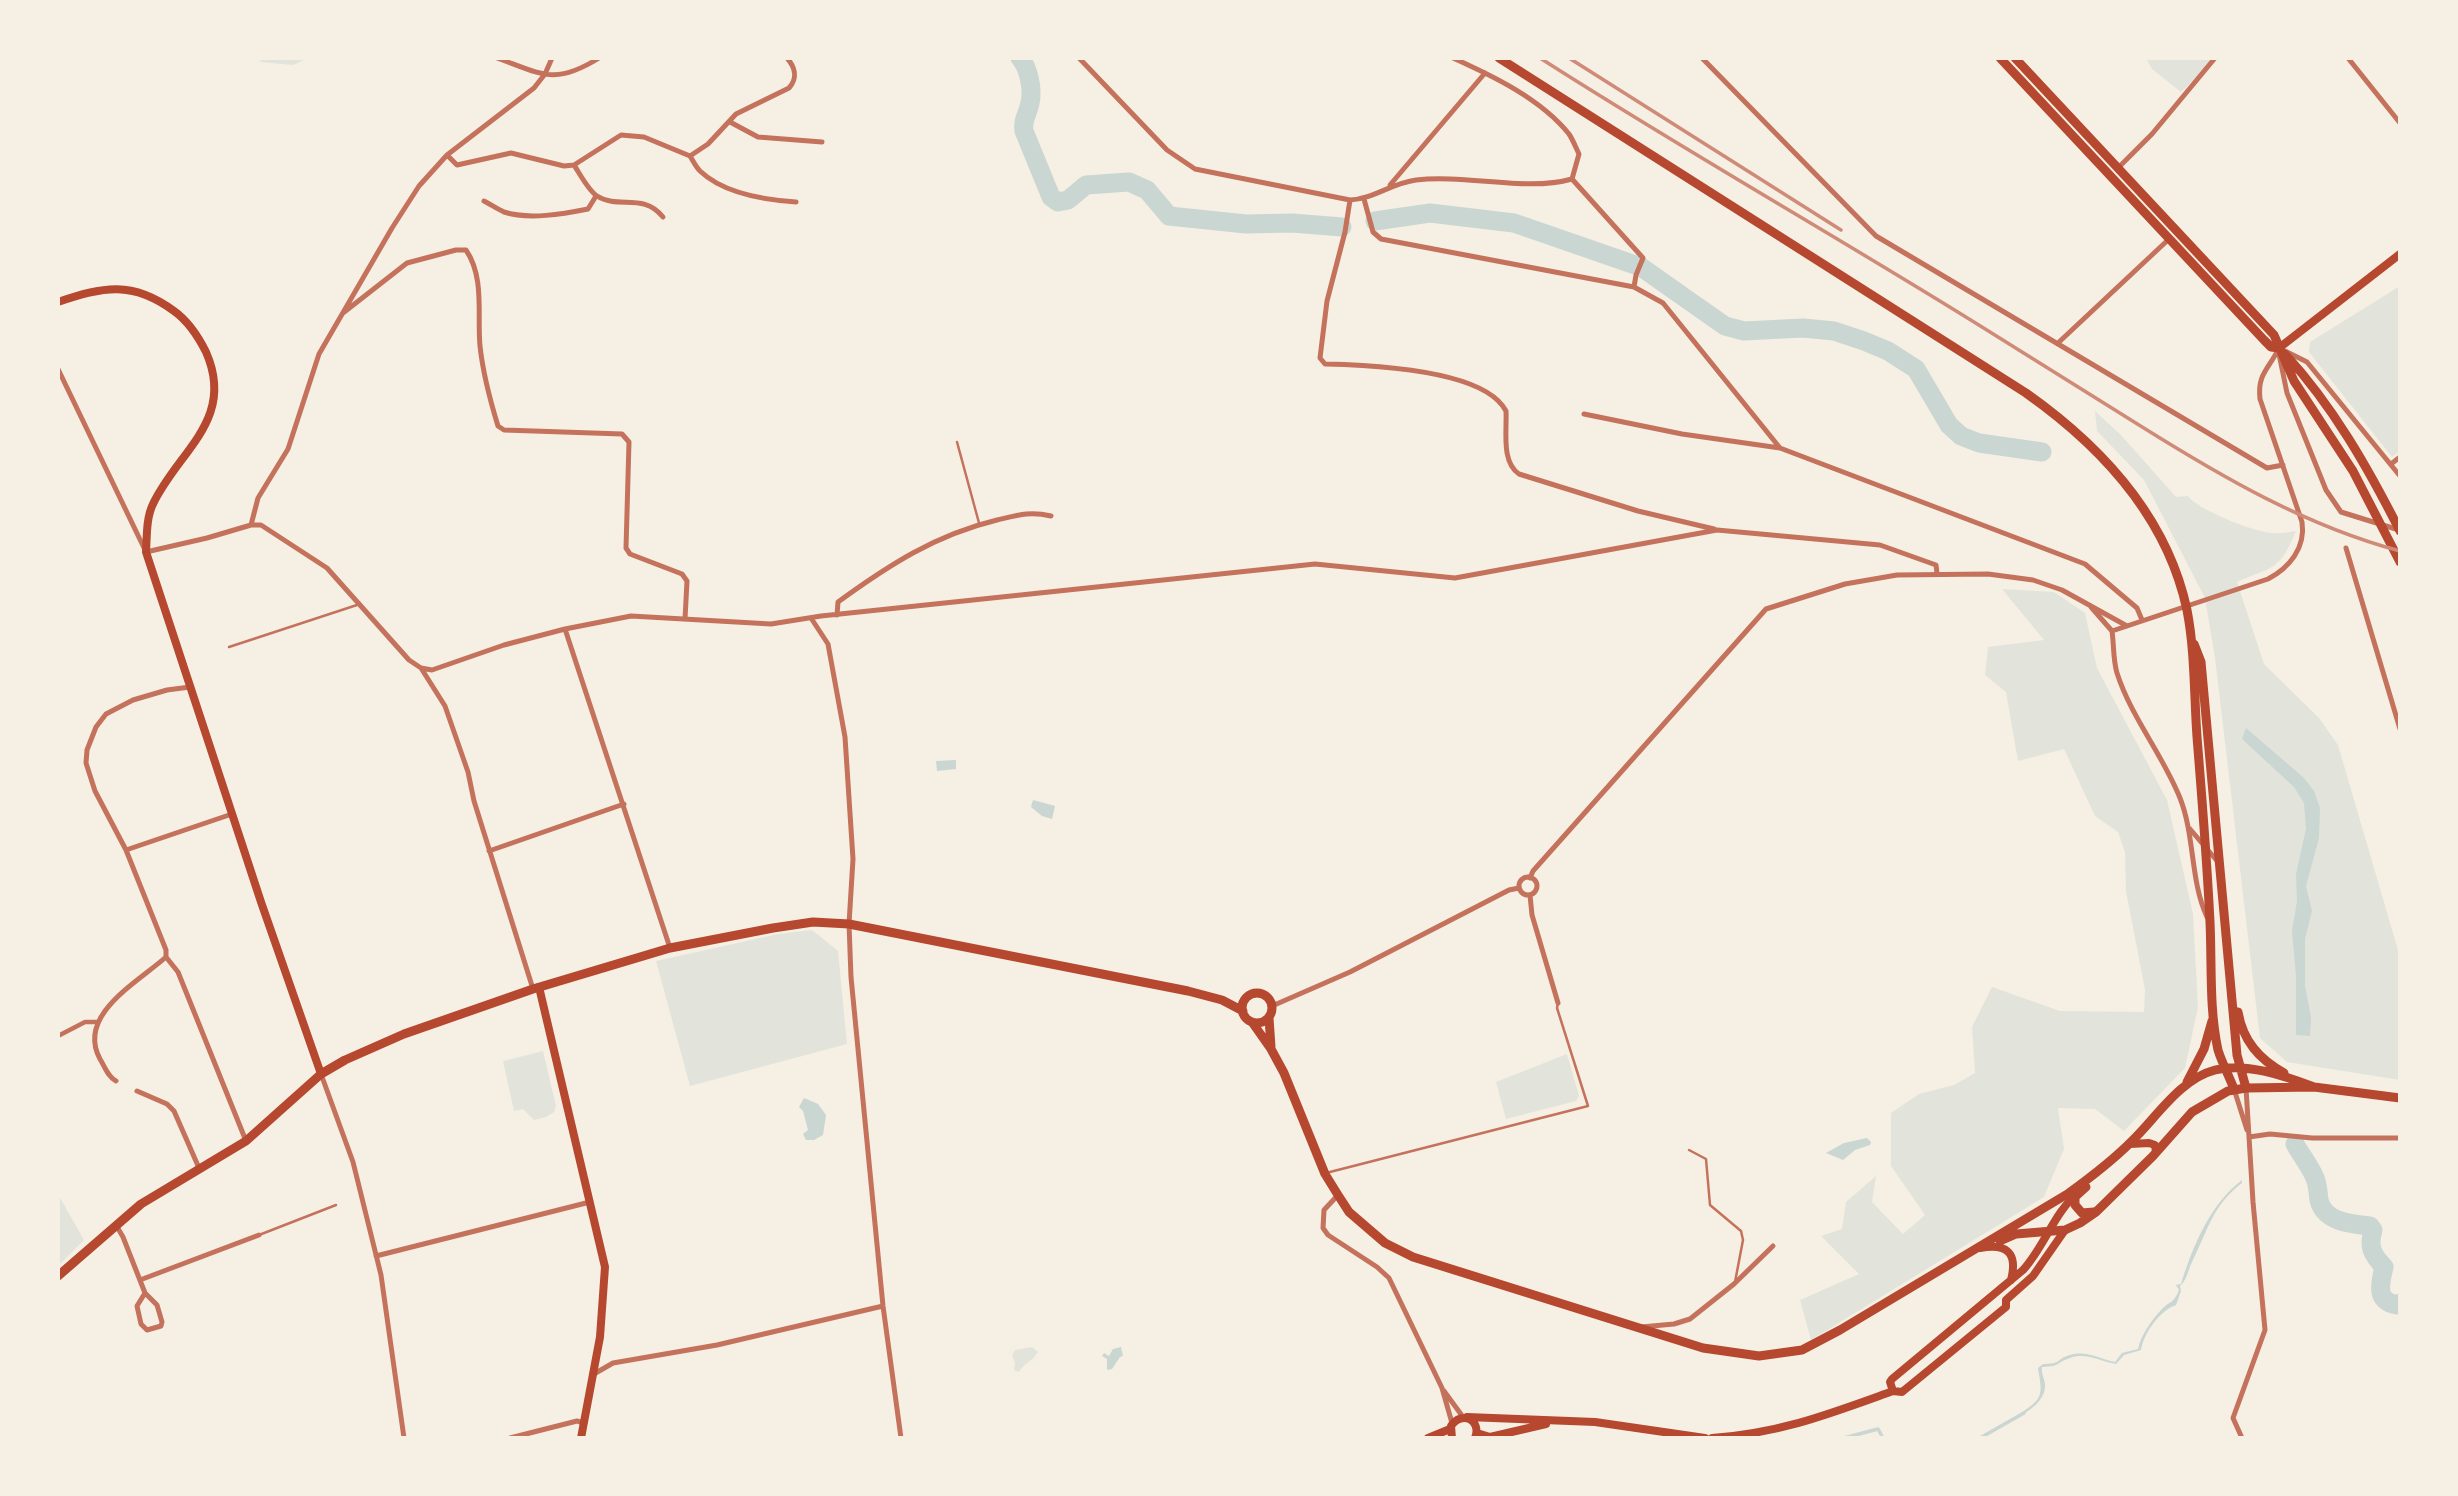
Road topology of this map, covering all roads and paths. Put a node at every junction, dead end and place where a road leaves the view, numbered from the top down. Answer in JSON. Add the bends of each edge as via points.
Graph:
{"nodes":[{"id":1,"x":497,"y":58,"type":"edge"},
{"id":2,"x":552,"y":58,"type":"edge"},
{"id":3,"x":598,"y":58,"type":"edge"},
{"id":4,"x":788,"y":58,"type":"edge"},
{"id":5,"x":1079,"y":58,"type":"edge"},
{"id":6,"x":1092,"y":58,"type":"edge"},
{"id":7,"x":1453,"y":58,"type":"edge"},
{"id":8,"x":1499,"y":58,"type":"edge"},
{"id":9,"x":1702,"y":58,"type":"edge"},
{"id":10,"x":2000,"y":58,"type":"edge"},
{"id":11,"x":2015,"y":58,"type":"edge"},
{"id":12,"x":2215,"y":58,"type":"edge"},
{"id":13,"x":2348,"y":58,"type":"edge"},
{"id":14,"x":1085,"y":64,"type":"junction"},
{"id":15,"x":1485,"y":73,"type":"junction"},
{"id":16,"x":545,"y":74,"type":"junction"},
{"id":17,"x":730,"y":122,"type":"junction"},
{"id":18,"x":2400,"y":123,"type":"edge"},
{"id":19,"x":822,"y":142,"type":"dead end"},
{"id":20,"x":447,"y":155,"type":"junction"},
{"id":21,"x":690,"y":156,"type":"junction"},
{"id":22,"x":574,"y":165,"type":"junction"},
{"id":23,"x":2119,"y":168,"type":"junction"},
{"id":24,"x":2110,"y":176,"type":"junction"},
{"id":25,"x":1572,"y":179,"type":"junction"},
{"id":26,"x":1390,"y":186,"type":"junction"},
{"id":27,"x":596,"y":196,"type":"junction"},
{"id":28,"x":1364,"y":199,"type":"junction"},
{"id":29,"x":1350,"y":200,"type":"junction"},
{"id":30,"x":484,"y":201,"type":"dead end"},
{"id":31,"x":796,"y":202,"type":"dead end"},
{"id":32,"x":663,"y":217,"type":"dead end"},
{"id":33,"x":2165,"y":242,"type":"junction"},
{"id":34,"x":2400,"y":254,"type":"edge"},
{"id":35,"x":1634,"y":287,"type":"junction"},
{"id":36,"x":58,"y":302,"type":"edge"},
{"id":37,"x":343,"y":313,"type":"junction"},
{"id":38,"x":2058,"y":343,"type":"junction"},
{"id":39,"x":2278,"y":348,"type":"junction"},
{"id":40,"x":58,"y":369,"type":"edge"},
{"id":41,"x":1584,"y":414,"type":"dead end"},
{"id":42,"x":957,"y":442,"type":"dead end"},
{"id":43,"x":1780,"y":448,"type":"junction"},
{"id":44,"x":2400,"y":457,"type":"edge"},
{"id":45,"x":2391,"y":464,"type":"junction"},
{"id":46,"x":2283,"y":465,"type":"junction"},
{"id":47,"x":2400,"y":476,"type":"edge"},
{"id":48,"x":1051,"y":516,"type":"dead end"},
{"id":49,"x":979,"y":524,"type":"junction"},
{"id":50,"x":251,"y":525,"type":"junction"},
{"id":51,"x":1717,"y":530,"type":"junction"},
{"id":52,"x":2400,"y":531,"type":"edge"},
{"id":53,"x":2346,"y":548,"type":"dead end"},
{"id":54,"x":146,"y":552,"type":"junction"},
{"id":55,"x":2400,"y":562,"type":"edge"},
{"id":56,"x":1937,"y":573,"type":"junction"},
{"id":57,"x":360,"y":604,"type":"junction"},
{"id":58,"x":2089,"y":604,"type":"junction"},
{"id":59,"x":2186,"y":607,"type":"junction"},
{"id":60,"x":837,"y":615,"type":"junction"},
{"id":61,"x":811,"y":618,"type":"junction"},
{"id":62,"x":685,"y":619,"type":"junction"},
{"id":63,"x":2142,"y":620,"type":"junction"},
{"id":64,"x":2127,"y":626,"type":"junction"},
{"id":65,"x":565,"y":629,"type":"junction"},
{"id":66,"x":2112,"y":631,"type":"junction"},
{"id":67,"x":2191,"y":636,"type":"junction"},
{"id":68,"x":229,"y":647,"type":"dead end"},
{"id":69,"x":421,"y":668,"type":"junction"},
{"id":70,"x":192,"y":686,"type":"junction"},
{"id":71,"x":2400,"y":729,"type":"edge"},
{"id":72,"x":624,"y":804,"type":"junction"},
{"id":73,"x":232,"y":814,"type":"junction"},
{"id":74,"x":2188,"y":827,"type":"junction"},
{"id":75,"x":2205,"y":847,"type":"junction"},
{"id":76,"x":126,"y":850,"type":"junction"},
{"id":77,"x":489,"y":851,"type":"junction"},
{"id":78,"x":2220,"y":865,"type":"junction"},
{"id":79,"x":1531,"y":878,"type":"junction"},
{"id":80,"x":1519,"y":888,"type":"junction"},
{"id":81,"x":1530,"y":895,"type":"junction"},
{"id":82,"x":2210,"y":923,"type":"junction"},
{"id":83,"x":849,"y":924,"type":"junction"},
{"id":84,"x":670,"y":948,"type":"junction"},
{"id":85,"x":166,"y":957,"type":"junction"},
{"id":86,"x":2230,"y":965,"type":"junction"},
{"id":87,"x":536,"y":988,"type":"junction"},
{"id":88,"x":1248,"y":997,"type":"junction"},
{"id":89,"x":1222,"y":1000,"type":"junction"},
{"id":90,"x":1558,"y":1003,"type":"joint"},
{"id":91,"x":1272,"y":1006,"type":"junction"},
{"id":92,"x":1243,"y":1011,"type":"junction"},
{"id":93,"x":1269,"y":1018,"type":"junction"},
{"id":94,"x":98,"y":1020,"type":"junction"},
{"id":95,"x":2213,"y":1020,"type":"junction"},
{"id":96,"x":1252,"y":1022,"type":"junction"},
{"id":97,"x":58,"y":1036,"type":"edge"},
{"id":98,"x":1271,"y":1049,"type":"junction"},
{"id":99,"x":2226,"y":1068,"type":"junction"},
{"id":100,"x":2240,"y":1068,"type":"junction"},
{"id":101,"x":321,"y":1074,"type":"junction"},
{"id":102,"x":2295,"y":1080,"type":"junction"},
{"id":103,"x":116,"y":1081,"type":"dead end"},
{"id":104,"x":2185,"y":1086,"type":"junction"},
{"id":105,"x":2314,"y":1087,"type":"junction"},
{"id":106,"x":2246,"y":1088,"type":"junction"},
{"id":107,"x":2234,"y":1089,"type":"junction"},
{"id":108,"x":136,"y":1091,"type":"dead end"},
{"id":109,"x":2400,"y":1098,"type":"edge"},
{"id":110,"x":2249,"y":1137,"type":"junction"},
{"id":111,"x":2400,"y":1138,"type":"edge"},
{"id":112,"x":246,"y":1142,"type":"junction"},
{"id":113,"x":2130,"y":1144,"type":"junction"},
{"id":114,"x":1689,"y":1150,"type":"dead end"},
{"id":115,"x":2157,"y":1152,"type":"junction"},
{"id":116,"x":199,"y":1168,"type":"junction"},
{"id":117,"x":1325,"y":1174,"type":"junction"},
{"id":118,"x":2080,"y":1191,"type":"junction"},
{"id":119,"x":1338,"y":1195,"type":"junction"},
{"id":120,"x":590,"y":1202,"type":"junction"},
{"id":121,"x":336,"y":1205,"type":"dead end"},
{"id":122,"x":2096,"y":1212,"type":"junction"},
{"id":123,"x":116,"y":1225,"type":"junction"},
{"id":124,"x":2065,"y":1230,"type":"junction"},
{"id":125,"x":2049,"y":1232,"type":"junction"},
{"id":126,"x":259,"y":1235,"type":"joint"},
{"id":127,"x":1773,"y":1246,"type":"dead end"},
{"id":128,"x":1980,"y":1248,"type":"junction"},
{"id":129,"x":376,"y":1256,"type":"junction"},
{"id":130,"x":58,"y":1276,"type":"edge"},
{"id":131,"x":140,"y":1280,"type":"junction"},
{"id":132,"x":2011,"y":1281,"type":"junction"},
{"id":133,"x":1734,"y":1284,"type":"junction"},
{"id":134,"x":145,"y":1293,"type":"junction"},
{"id":135,"x":1992,"y":1297,"type":"junction"},
{"id":136,"x":2006,"y":1300,"type":"junction"},
{"id":137,"x":883,"y":1306,"type":"junction"},
{"id":138,"x":1636,"y":1328,"type":"junction"},
{"id":139,"x":596,"y":1358,"type":"junction"},
{"id":140,"x":613,"y":1363,"type":"junction"},
{"id":141,"x":593,"y":1374,"type":"junction"},
{"id":142,"x":1891,"y":1387,"type":"junction"},
{"id":143,"x":1442,"y":1388,"type":"junction"},
{"id":144,"x":1465,"y":1417,"type":"junction"},
{"id":145,"x":1554,"y":1422,"type":"junction"},
{"id":146,"x":584,"y":1423,"type":"junction"},
{"id":147,"x":1450,"y":1433,"type":"edge"},
{"id":148,"x":1508,"y":1435,"type":"edge"},
{"id":149,"x":1477,"y":1436,"type":"edge"},
{"id":150,"x":404,"y":1438,"type":"edge"},
{"id":151,"x":510,"y":1438,"type":"edge"},
{"id":152,"x":581,"y":1438,"type":"edge"},
{"id":153,"x":901,"y":1438,"type":"edge"},
{"id":154,"x":1428,"y":1438,"type":"edge"},
{"id":155,"x":1704,"y":1438,"type":"edge"},
{"id":156,"x":1712,"y":1438,"type":"edge"},
{"id":157,"x":2242,"y":1438,"type":"edge"}],
"edges":[{"from":1,"to":16,"type":"street"},
{"from":2,"to":16,"type":"street"},
{"from":3,"to":16,"type":"street","via":[[570,74]]},
{"from":4,"to":17,"type":"street","via":[[795,74],[789,88],[736,114]]},
{"from":5,"to":14,"type":"street"},
{"from":6,"to":14,"type":"street"},
{"from":7,"to":15,"type":"street"},
{"from":8,"to":59,"type":"main road","via":[[1975,359],[2062,420],[2114,468],[2142,506],[2161,539]]},
{"from":9,"to":38,"type":"street","via":[[1864,227]]},
{"from":10,"to":24,"type":"main road"},
{"from":11,"to":23,"type":"main road"},
{"from":12,"to":23,"type":"street"},
{"from":13,"to":18,"type":"street"},
{"from":14,"to":29,"type":"street","via":[[1167,150],[1195,169]]},
{"from":15,"to":25,"type":"street","via":[[1538,104],[1569,135],[1579,154]]},
{"from":15,"to":26,"type":"street"},
{"from":16,"to":20,"type":"street","via":[[534,88]]},
{"from":17,"to":19,"type":"street","via":[[758,137]]},
{"from":17,"to":21,"type":"street"},
{"from":20,"to":22,"type":"street","via":[[457,164],[511,153]]},
{"from":20,"to":37,"type":"street","via":[[413,195]]},
{"from":21,"to":22,"type":"street","via":[[644,137],[621,135]]},
{"from":21,"to":31,"type":"street","via":[[699,170],[722,185],[776,201]]},
{"from":22,"to":27,"type":"street"},
{"from":23,"to":24,"type":"street"},
{"from":23,"to":39,"type":"main road","via":[[2274,335]]},
{"from":24,"to":33,"type":"main road"},
{"from":25,"to":26,"type":"street","via":[[1555,184],[1435,179]]},
{"from":25,"to":35,"type":"street","via":[[1643,258]]},
{"from":26,"to":28,"type":"street"},
{"from":27,"to":30,"type":"street","via":[[588,209],[565,214],[505,212]]},
{"from":27,"to":32,"type":"street","via":[[645,203]]},
{"from":28,"to":29,"type":"street"},
{"from":28,"to":35,"type":"street","via":[[1373,232],[1381,239]]},
{"from":29,"to":51,"type":"street","via":[[1326,301],[1320,358],[1325,364],[1433,374],[1474,387],[1503,405],[1508,460],[1519,474]]},
{"from":33,"to":38,"type":"street"},
{"from":33,"to":39,"type":"main road","via":[[2271,347]]},
{"from":34,"to":39,"type":"main road"},
{"from":35,"to":43,"type":"street","via":[[1663,303]]},
{"from":36,"to":54,"type":"main road","via":[[106,288],[149,297],[183,318],[209,361],[214,385],[208,421],[152,506]]},
{"from":37,"to":50,"type":"street","via":[[319,354],[288,449],[258,498]]},
{"from":37,"to":62,"type":"street","via":[[407,263],[466,250],[478,280],[480,348],[498,426],[504,430],[622,434],[629,442],[626,548],[630,554],[682,574],[687,581]]},
{"from":38,"to":46,"type":"street","via":[[2267,468]]},
{"from":39,"to":45,"type":"street","via":[[2307,362]]},
{"from":39,"to":46,"type":"street","via":[[2258,385]]},
{"from":39,"to":52,"type":"main road","via":[[2334,416]]},
{"from":39,"to":52,"type":"street","via":[[2287,393],[2326,490],[2341,512]]},
{"from":39,"to":55,"type":"main road","via":[[2369,499]]},
{"from":40,"to":54,"type":"street"},
{"from":41,"to":43,"type":"street"},
{"from":42,"to":49,"type":"lane"},
{"from":43,"to":63,"type":"street","via":[[2085,564],[2137,608]]},
{"from":44,"to":45,"type":"street"},
{"from":45,"to":47,"type":"street"},
{"from":46,"to":59,"type":"street","via":[[2303,529],[2290,563],[2268,579]]},
{"from":48,"to":49,"type":"street","via":[[1034,512]]},
{"from":49,"to":60,"type":"street","via":[[897,560],[838,602]]},
{"from":50,"to":54,"type":"street"},
{"from":50,"to":57,"type":"street","via":[[261,526],[327,568]]},
{"from":51,"to":56,"type":"street","via":[[1880,545],[1937,565]]},
{"from":51,"to":60,"type":"street","via":[[1455,578],[1315,564]]},
{"from":53,"to":71,"type":"street"},
{"from":54,"to":70,"type":"main road"},
{"from":56,"to":58,"type":"street","via":[[2033,580]]},
{"from":56,"to":79,"type":"street","via":[[1845,584],[1766,609]]},
{"from":57,"to":68,"type":"lane"},
{"from":57,"to":69,"type":"street"},
{"from":58,"to":64,"type":"street"},
{"from":58,"to":66,"type":"street"},
{"from":59,"to":63,"type":"street"},
{"from":59,"to":67,"type":"main road"},
{"from":60,"to":61,"type":"street"},
{"from":61,"to":62,"type":"street","via":[[771,624]]},
{"from":61,"to":83,"type":"street","via":[[828,644],[845,737],[853,859]]},
{"from":62,"to":65,"type":"street","via":[[631,616]]},
{"from":63,"to":64,"type":"street"},
{"from":64,"to":66,"type":"street"},
{"from":65,"to":69,"type":"street","via":[[432,670]]},
{"from":65,"to":72,"type":"street"},
{"from":66,"to":74,"type":"street","via":[[2124,692],[2180,798]]},
{"from":67,"to":75,"type":"main road"},
{"from":67,"to":78,"type":"main road","via":[[2201,662]]},
{"from":69,"to":77,"type":"street","via":[[445,706]]},
{"from":70,"to":73,"type":"main road"},
{"from":70,"to":76,"type":"street","via":[[133,700],[106,714],[92,735],[86,763],[90,778]]},
{"from":72,"to":77,"type":"street"},
{"from":72,"to":84,"type":"street"},
{"from":73,"to":76,"type":"street"},
{"from":73,"to":101,"type":"main road"},
{"from":74,"to":75,"type":"street"},
{"from":74,"to":82,"type":"street","via":[[2199,900]]},
{"from":75,"to":78,"type":"street"},
{"from":75,"to":82,"type":"main road"},
{"from":76,"to":85,"type":"street"},
{"from":77,"to":87,"type":"street"},
{"from":78,"to":86,"type":"main road"},
{"from":79,"to":80,"type":"street","via":[[1523,878]]},
{"from":79,"to":81,"type":"street","via":[[1537,885]]},
{"from":80,"to":81,"type":"street"},
{"from":80,"to":91,"type":"street"},
{"from":81,"to":90,"type":"street"},
{"from":82,"to":95,"type":"main road"},
{"from":83,"to":84,"type":"main road","via":[[813,922]]},
{"from":83,"to":89,"type":"main road"},
{"from":83,"to":137,"type":"street","via":[[850,976]]},
{"from":84,"to":87,"type":"main road"},
{"from":85,"to":94,"type":"street"},
{"from":85,"to":112,"type":"street","via":[[178,972]]},
{"from":86,"to":100,"type":"main road"},
{"from":86,"to":102,"type":"main road","via":[[2240,1023],[2256,1054]]},
{"from":87,"to":101,"type":"main road","via":[[404,1034]]},
{"from":87,"to":120,"type":"main road"},
{"from":88,"to":89,"type":"main road"},
{"from":88,"to":91,"type":"main road","via":[[1262,994]]},
{"from":88,"to":92,"type":"main road"},
{"from":89,"to":92,"type":"main road"},
{"from":90,"to":117,"type":"lane","via":[[1588,1106]]},
{"from":91,"to":93,"type":"main road"},
{"from":92,"to":96,"type":"main road"},
{"from":93,"to":96,"type":"main road"},
{"from":93,"to":98,"type":"main road"},
{"from":94,"to":97,"type":"street"},
{"from":94,"to":103,"type":"street","via":[[95,1048]]},
{"from":95,"to":99,"type":"main road"},
{"from":95,"to":104,"type":"main road","via":[[2202,1056]]},
{"from":96,"to":98,"type":"main road"},
{"from":98,"to":117,"type":"main road"},
{"from":99,"to":100,"type":"main road"},
{"from":99,"to":104,"type":"main road","via":[[2201,1074]]},
{"from":99,"to":107,"type":"main road"},
{"from":100,"to":102,"type":"main road"},
{"from":100,"to":106,"type":"main road"},
{"from":101,"to":112,"type":"main road"},
{"from":101,"to":129,"type":"street","via":[[353,1163]]},
{"from":102,"to":105,"type":"main road"},
{"from":104,"to":113,"type":"main road"},
{"from":105,"to":106,"type":"main road"},
{"from":105,"to":109,"type":"main road"},
{"from":106,"to":107,"type":"main road"},
{"from":106,"to":110,"type":"street"},
{"from":107,"to":110,"type":"street"},
{"from":107,"to":115,"type":"main road","via":[[2192,1112]]},
{"from":108,"to":116,"type":"street","via":[[174,1111]]},
{"from":110,"to":111,"type":"street"},
{"from":110,"to":157,"type":"street","via":[[2265,1330],[2233,1418]]},
{"from":112,"to":116,"type":"main road"},
{"from":113,"to":115,"type":"main road","via":[[2149,1143]]},
{"from":113,"to":118,"type":"main road"},
{"from":113,"to":128,"type":"main road","via":[[2069,1193]]},
{"from":114,"to":133,"type":"lane","via":[[1706,1159],[1710,1205],[1741,1231],[1744,1240]]},
{"from":115,"to":122,"type":"main road"},
{"from":116,"to":123,"type":"main road"},
{"from":117,"to":119,"type":"main road"},
{"from":118,"to":122,"type":"main road","via":[[2076,1207],[2085,1214]]},
{"from":118,"to":125,"type":"main road"},
{"from":119,"to":138,"type":"main road","via":[[1349,1212],[1385,1243],[1413,1257]]},
{"from":119,"to":143,"type":"street","via":[[1324,1210],[1323,1228],[1389,1278]]},
{"from":120,"to":129,"type":"street"},
{"from":120,"to":139,"type":"main road","via":[[605,1274]]},
{"from":121,"to":126,"type":"lane"},
{"from":122,"to":124,"type":"main road"},
{"from":123,"to":130,"type":"main road"},
{"from":123,"to":131,"type":"street"},
{"from":124,"to":125,"type":"main road"},
{"from":124,"to":136,"type":"main road","via":[[2039,1268]]},
{"from":125,"to":128,"type":"main road","via":[[2016,1234]]},
{"from":125,"to":132,"type":"main road","via":[[2031,1262]]},
{"from":126,"to":131,"type":"street"},
{"from":127,"to":133,"type":"street"},
{"from":128,"to":132,"type":"main road","via":[[1994,1245],[2009,1253],[2014,1262]]},
{"from":128,"to":138,"type":"main road","via":[[1802,1350],[1759,1356],[1703,1349]]},
{"from":129,"to":150,"type":"street"},
{"from":131,"to":134,"type":"street"},
{"from":132,"to":135,"type":"main road"},
{"from":133,"to":138,"type":"street","via":[[1690,1320]]},
{"from":134,"to":134,"type":"street","via":[[137,1306],[141,1324],[147,1330],[157,1329],[162,1322],[158,1305]]},
{"from":135,"to":136,"type":"main road","via":[[1997,1294]]},
{"from":135,"to":142,"type":"main road"},
{"from":136,"to":142,"type":"main road","via":[[2006,1307],[1902,1392]]},
{"from":137,"to":140,"type":"street","via":[[717,1345]]},
{"from":137,"to":153,"type":"street"},
{"from":139,"to":140,"type":"street"},
{"from":139,"to":141,"type":"main road"},
{"from":140,"to":141,"type":"street"},
{"from":141,"to":146,"type":"main road"},
{"from":142,"to":156,"type":"main road","via":[[1797,1425]]},
{"from":143,"to":144,"type":"street"},
{"from":143,"to":147,"type":"street"},
{"from":144,"to":145,"type":"main road"},
{"from":144,"to":147,"type":"main road"},
{"from":144,"to":149,"type":"main road","via":[[1474,1421]]},
{"from":145,"to":148,"type":"main road"},
{"from":145,"to":155,"type":"main road","via":[[1595,1422]]},
{"from":146,"to":151,"type":"street"},
{"from":146,"to":152,"type":"main road"},
{"from":147,"to":154,"type":"main road"},
{"from":148,"to":149,"type":"main road"}]}
